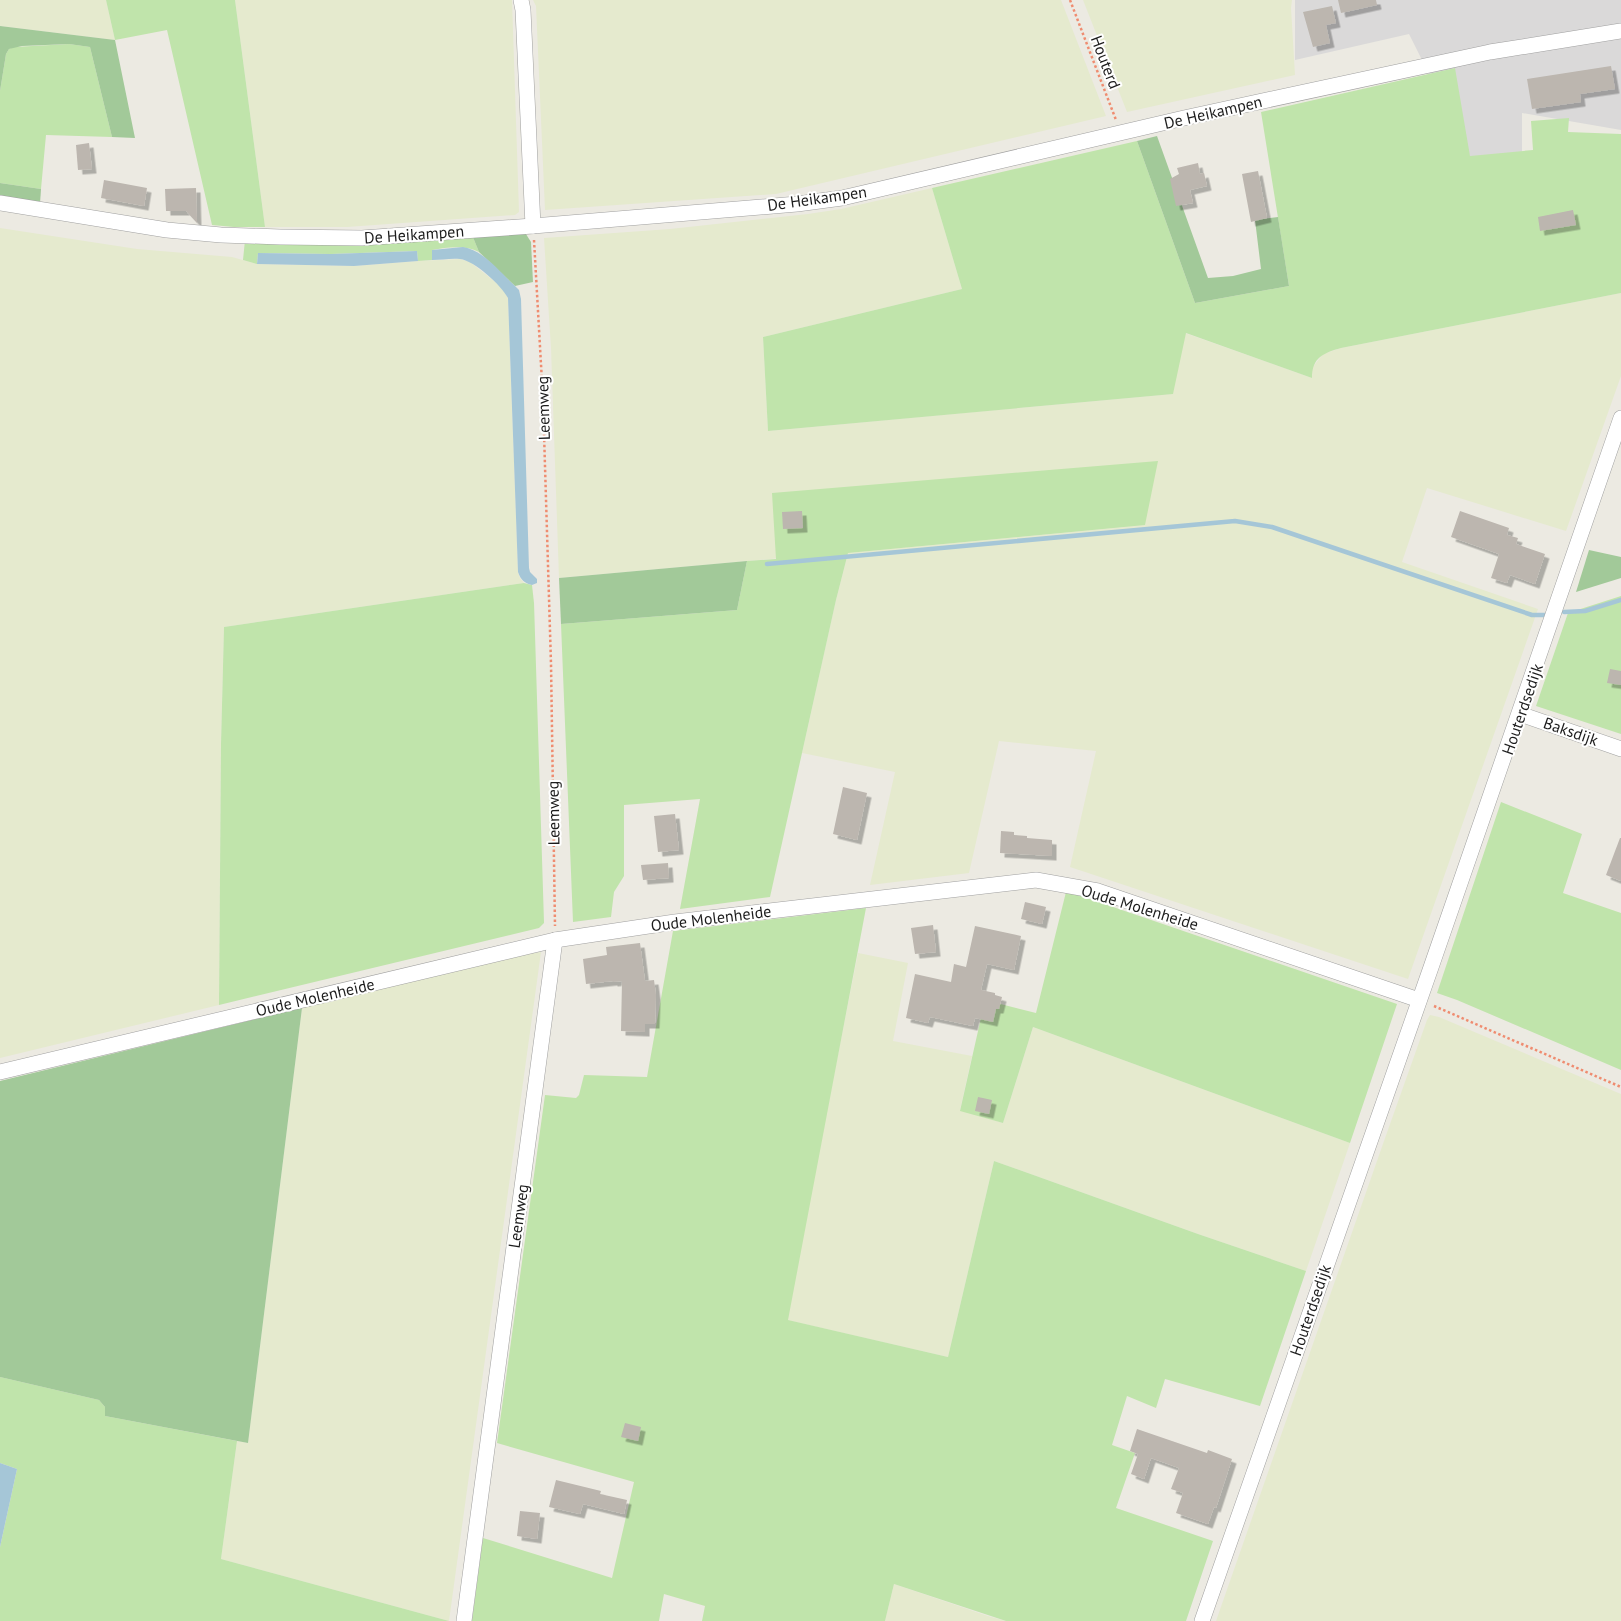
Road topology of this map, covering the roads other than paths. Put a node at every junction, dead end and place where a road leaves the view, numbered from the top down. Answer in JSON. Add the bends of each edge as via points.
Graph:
{"nodes":[{"id":1,"x":521,"y":0,"type":"edge"},
{"id":2,"x":1621,"y":31,"type":"edge"},
{"id":3,"x":0,"y":203,"type":"edge"},
{"id":4,"x":533,"y":226,"type":"junction"},
{"id":5,"x":1621,"y":418,"type":"edge"},
{"id":6,"x":1520,"y":714,"type":"junction"},
{"id":7,"x":1621,"y":749,"type":"edge"},
{"id":8,"x":555,"y":940,"type":"junction"},
{"id":9,"x":1419,"y":1000,"type":"junction"},
{"id":10,"x":0,"y":1072,"type":"edge"},
{"id":11,"x":464,"y":1621,"type":"edge"},
{"id":12,"x":1202,"y":1621,"type":"edge"}],
"edges":[{"from":1,"to":4,"type":"street"},
{"from":2,"to":4,"type":"street","name":"De Heikampen","via":[[1490,52],[1184,118],[842,198]]},
{"from":3,"to":4,"type":"street","name":"De Heikampen","via":[[167,230],[221,235],[362,238]]},
{"from":5,"to":6,"type":"street","name":"Houterdsedijk"},
{"from":6,"to":7,"type":"street","name":"Baksdijk"},
{"from":6,"to":9,"type":"street","name":"Houterdsedijk"},
{"from":8,"to":9,"type":"street","name":"Oude Molenheide","via":[[675,922],[1036,880],[1098,891]]},
{"from":8,"to":10,"type":"street","name":"Oude Molenheide"},
{"from":8,"to":11,"type":"street","name":"Leemweg"},
{"from":9,"to":12,"type":"street","name":"Houterdsedijk"}]}
